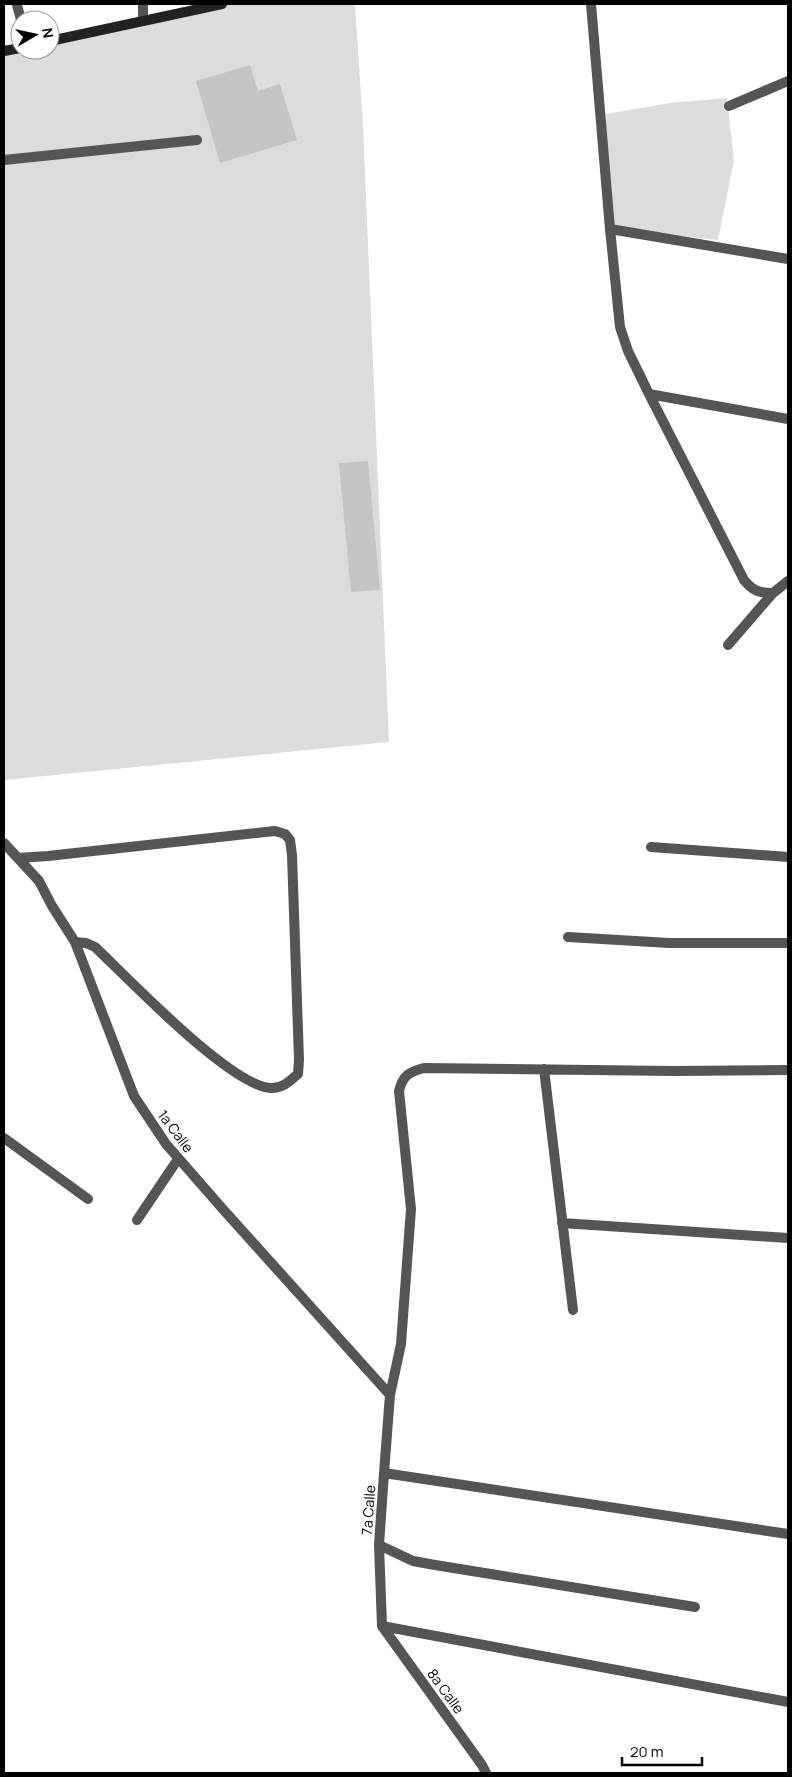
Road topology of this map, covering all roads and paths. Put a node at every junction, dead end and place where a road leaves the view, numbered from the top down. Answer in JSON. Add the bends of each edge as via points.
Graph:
{"nodes":[{"id":1,"x":142,"y":4,"type":"edge"},
{"id":2,"x":222,"y":4,"type":"edge"},
{"id":3,"x":591,"y":4,"type":"edge"},
{"id":4,"x":17,"y":5,"type":"dead end"},
{"id":5,"x":18,"y":10,"type":"edge"},
{"id":6,"x":143,"y":21,"type":"junction"},
{"id":7,"x":60,"y":39,"type":"edge"},
{"id":8,"x":788,"y":81,"type":"edge"},
{"id":9,"x":729,"y":106,"type":"dead end"},
{"id":10,"x":198,"y":140,"type":"dead end"},
{"id":11,"x":4,"y":160,"type":"edge"},
{"id":12,"x":610,"y":229,"type":"junction"},
{"id":13,"x":788,"y":259,"type":"edge"},
{"id":14,"x":648,"y":394,"type":"junction"},
{"id":15,"x":788,"y":419,"type":"edge"},
{"id":16,"x":788,"y":581,"type":"edge"},
{"id":17,"x":773,"y":593,"type":"junction"},
{"id":18,"x":728,"y":645,"type":"dead end"},
{"id":19,"x":4,"y":843,"type":"edge"},
{"id":20,"x":651,"y":847,"type":"dead end"},
{"id":21,"x":788,"y":857,"type":"edge"},
{"id":22,"x":18,"y":858,"type":"junction"},
{"id":23,"x":568,"y":937,"type":"dead end"},
{"id":24,"x":75,"y":942,"type":"junction"},
{"id":25,"x":788,"y":943,"type":"edge"},
{"id":26,"x":544,"y":1069,"type":"junction"},
{"id":27,"x":788,"y":1070,"type":"edge"},
{"id":28,"x":4,"y":1138,"type":"edge"},
{"id":29,"x":178,"y":1158,"type":"junction"},
{"id":30,"x":88,"y":1199,"type":"dead end"},
{"id":31,"x":137,"y":1220,"type":"dead end"},
{"id":32,"x":562,"y":1223,"type":"junction"},
{"id":33,"x":788,"y":1238,"type":"edge"},
{"id":34,"x":573,"y":1310,"type":"dead end"},
{"id":35,"x":390,"y":1395,"type":"junction"},
{"id":36,"x":384,"y":1473,"type":"junction"},
{"id":37,"x":788,"y":1534,"type":"edge"},
{"id":38,"x":379,"y":1546,"type":"junction"},
{"id":39,"x":695,"y":1607,"type":"dead end"},
{"id":40,"x":382,"y":1626,"type":"junction"},
{"id":41,"x":788,"y":1702,"type":"edge"},
{"id":42,"x":486,"y":1773,"type":"edge"}],
"edges":[{"from":1,"to":6,"type":"street"},
{"from":2,"to":6,"type":"main road"},
{"from":3,"to":12,"type":"street"},
{"from":4,"to":5,"type":"street"},
{"from":6,"to":7,"type":"main road"},
{"from":8,"to":9,"type":"street"},
{"from":10,"to":11,"type":"street"},
{"from":12,"to":13,"type":"street"},
{"from":12,"to":14,"type":"street","via":[[620,327]]},
{"from":14,"to":15,"type":"street"},
{"from":14,"to":17,"type":"street","via":[[744,580],[759,593]]},
{"from":16,"to":17,"type":"street"},
{"from":17,"to":18,"type":"street"},
{"from":19,"to":22,"type":"street","name":"1a Calle"},
{"from":20,"to":21,"type":"street"},
{"from":22,"to":24,"type":"street","name":"1a Calle","via":[[38,881]]},
{"from":22,"to":24,"type":"street","via":[[275,830],[285,834],[290,840],[292,855],[298,1074],[286,1085],[272,1088],[251,1083],[207,1054],[95,946]]},
{"from":23,"to":25,"type":"street","via":[[669,943]]},
{"from":24,"to":29,"type":"street","name":"1a Calle","via":[[134,1096]]},
{"from":26,"to":27,"type":"street","name":"7a Calle"},
{"from":26,"to":32,"type":"street"},
{"from":26,"to":35,"type":"street","name":"7a Calle","via":[[424,1068],[412,1071],[402,1079],[399,1091],[411,1209],[401,1344]]},
{"from":28,"to":30,"type":"street"},
{"from":29,"to":31,"type":"street"},
{"from":29,"to":35,"type":"street","name":"1a Calle"},
{"from":32,"to":33,"type":"street"},
{"from":32,"to":34,"type":"street"},
{"from":35,"to":36,"type":"street","name":"7a Calle"},
{"from":36,"to":37,"type":"street"},
{"from":36,"to":38,"type":"street","name":"7a Calle"},
{"from":38,"to":39,"type":"street","via":[[413,1561]]},
{"from":38,"to":40,"type":"street","name":"7a Calle"},
{"from":40,"to":41,"type":"street"},
{"from":40,"to":42,"type":"street","name":"8a Calle"}]}
